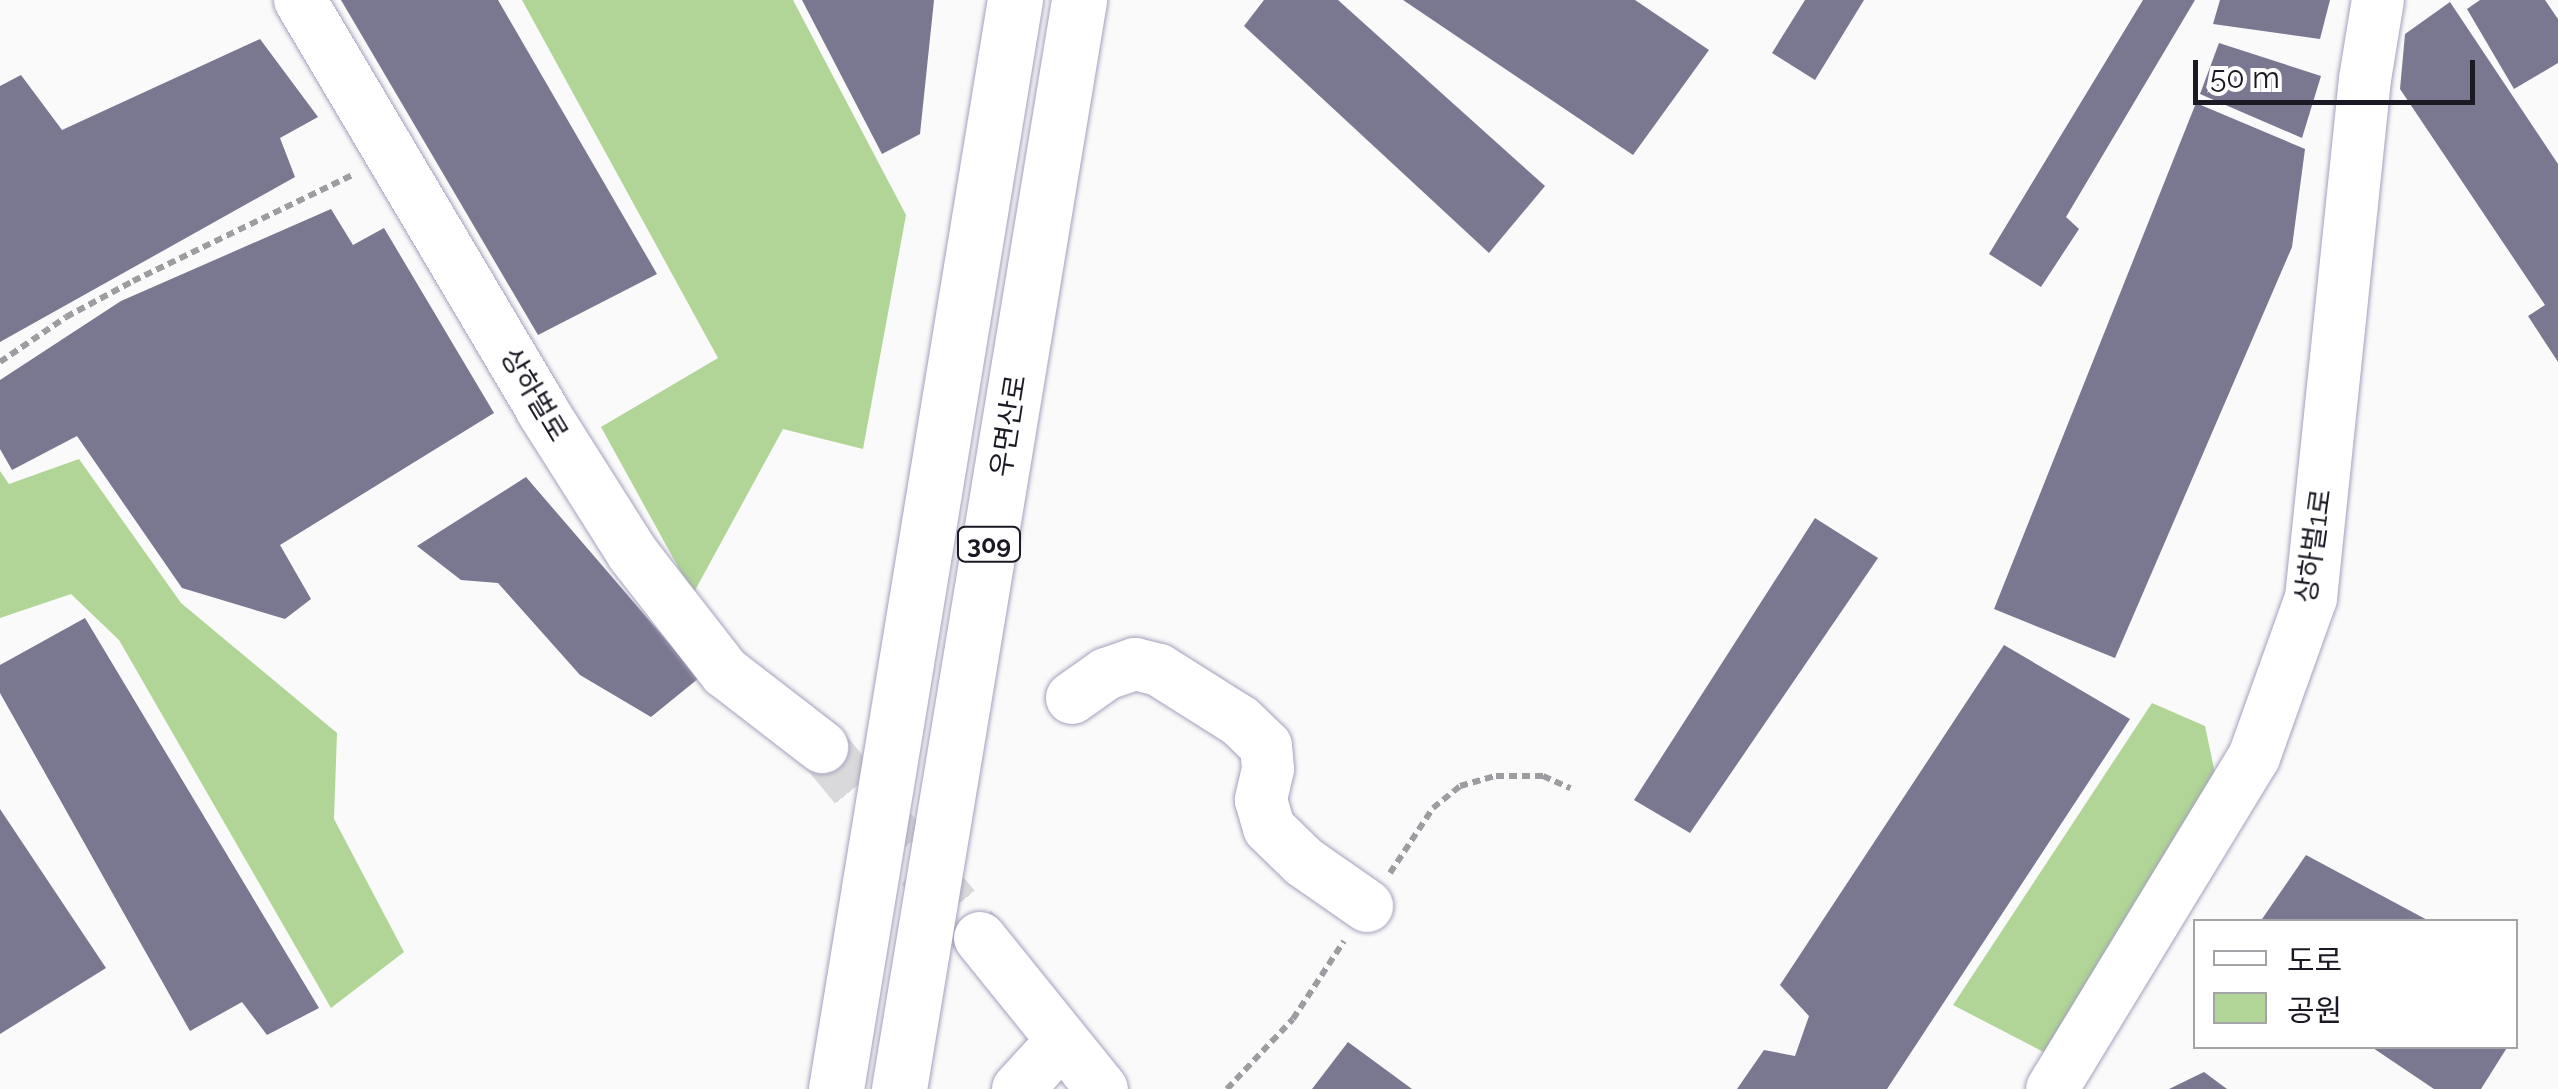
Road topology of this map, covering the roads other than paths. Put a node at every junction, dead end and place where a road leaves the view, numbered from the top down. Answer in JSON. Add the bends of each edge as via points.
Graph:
{"nodes":[{"id":1,"x":300,"y":0,"type":"edge"},
{"id":2,"x":1015,"y":0,"type":"edge"},
{"id":3,"x":1079,"y":0,"type":"edge"},
{"id":4,"x":2378,"y":0,"type":"edge"},
{"id":5,"x":1072,"y":698,"type":"dead end"},
{"id":6,"x":822,"y":747,"type":"tunnel mouth"},
{"id":7,"x":872,"y":868,"type":"junction"},
{"id":8,"x":1368,"y":906,"type":"dead end"},
{"id":9,"x":980,"y":938,"type":"tunnel mouth"},
{"id":10,"x":1060,"y":1043,"type":"junction"},
{"id":11,"x":814,"y":1089,"type":"edge"},
{"id":12,"x":836,"y":1089,"type":"edge"},
{"id":13,"x":899,"y":1089,"type":"edge"},
{"id":14,"x":1018,"y":1089,"type":"edge"},
{"id":15,"x":1102,"y":1089,"type":"edge"},
{"id":16,"x":2052,"y":1089,"type":"edge"}],
"edges":[{"from":1,"to":6,"type":"street","name":"상하벌로","via":[[633,554],[725,672]]},
{"from":2,"to":7,"type":"highway","number":"309"},
{"from":3,"to":13,"type":"highway","name":"우면산로","number":"309"},
{"from":4,"to":16,"type":"street","name":"상하벌1로","via":[[2311,598],[2254,757]]},
{"from":5,"to":8,"type":"street","via":[[1135,664],[1158,670],[1240,721],[1266,746],[1261,800],[1269,828],[1304,862]]},
{"from":7,"to":11,"type":"highway"},
{"from":7,"to":12,"type":"highway","number":"309"},
{"from":9,"to":10,"type":"street"},
{"from":10,"to":14,"type":"street"},
{"from":10,"to":15,"type":"street"}]}
